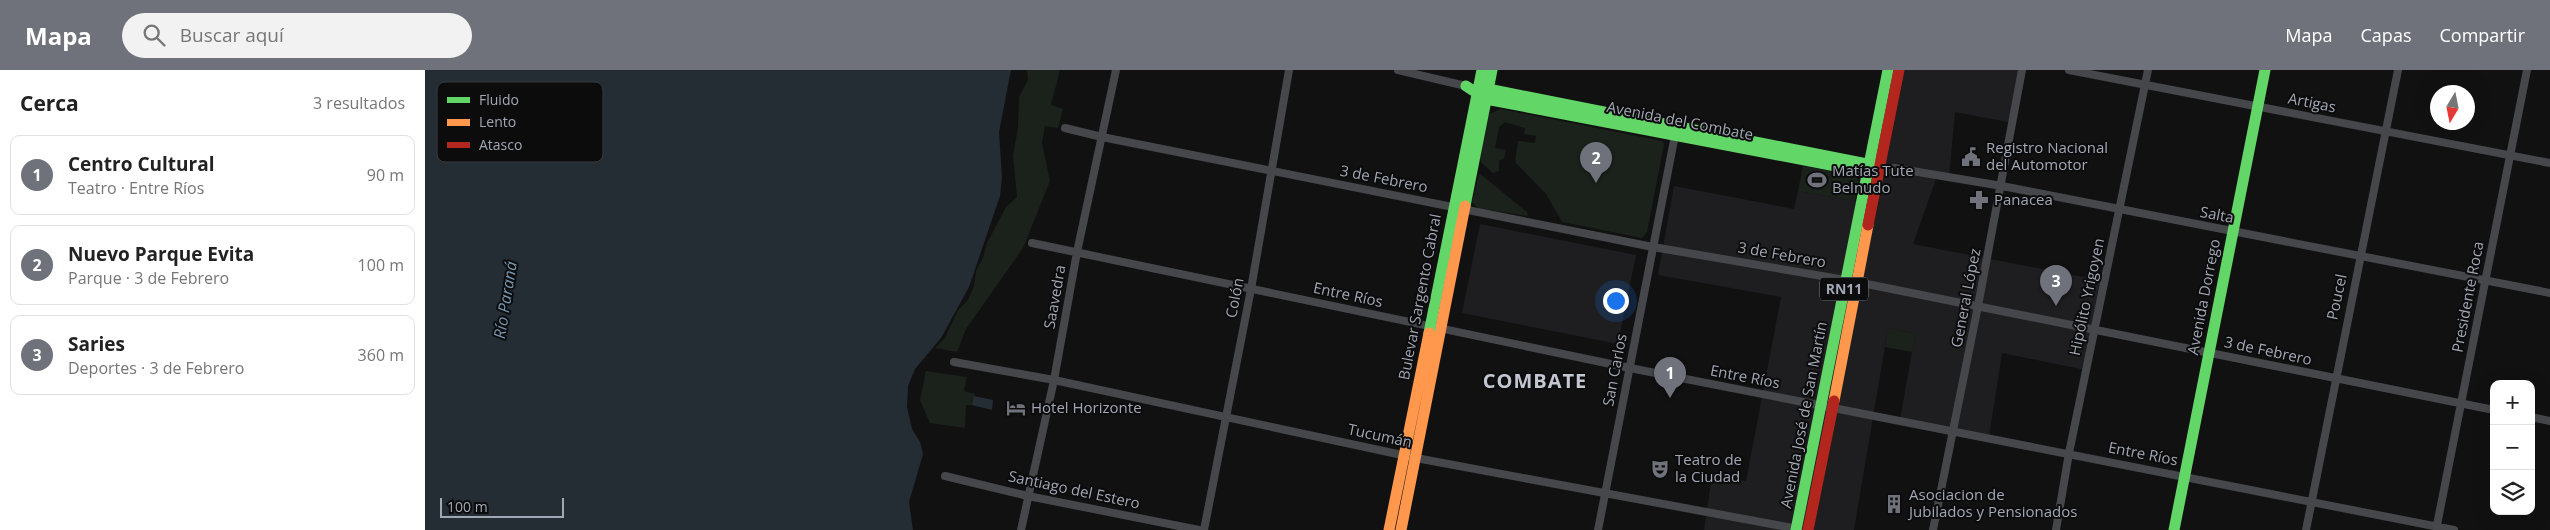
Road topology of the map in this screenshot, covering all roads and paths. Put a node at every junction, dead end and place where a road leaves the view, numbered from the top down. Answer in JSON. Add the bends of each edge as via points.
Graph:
{"nodes":[{"id":1,"x":1116,"y":70,"type":"edge"},
{"id":2,"x":1289,"y":70,"type":"edge"},
{"id":3,"x":1398,"y":70,"type":"edge"},
{"id":4,"x":1481,"y":70,"type":"edge"},
{"id":5,"x":1492,"y":70,"type":"edge"},
{"id":6,"x":1888,"y":70,"type":"edge"},
{"id":7,"x":1899,"y":70,"type":"edge"},
{"id":8,"x":2022,"y":70,"type":"edge"},
{"id":9,"x":2069,"y":70,"type":"edge"},
{"id":10,"x":2148,"y":70,"type":"edge"},
{"id":11,"x":2265,"y":70,"type":"edge"},
{"id":12,"x":2398,"y":70,"type":"edge"},
{"id":13,"x":2527,"y":70,"type":"edge"},
{"id":14,"x":2145,"y":84,"type":"junction"},
{"id":15,"x":1466,"y":86,"type":"joint"},
{"id":16,"x":1483,"y":92,"type":"junction"},
{"id":17,"x":2258,"y":106,"type":"junction"},
{"id":18,"x":1065,"y":128,"type":"dead end"},
{"id":19,"x":1675,"y":131,"type":"junction"},
{"id":20,"x":2386,"y":132,"type":"junction"},
{"id":21,"x":1102,"y":137,"type":"junction"},
{"id":22,"x":2510,"y":155,"type":"junction"},
{"id":23,"x":2550,"y":163,"type":"edge"},
{"id":24,"x":1874,"y":169,"type":"junction"},
{"id":25,"x":1271,"y":171,"type":"junction"},
{"id":26,"x":2001,"y":186,"type":"junction"},
{"id":27,"x":1459,"y":208,"type":"junction"},
{"id":28,"x":2119,"y":210,"type":"junction"},
{"id":29,"x":2232,"y":232,"type":"junction"},
{"id":30,"x":1032,"y":243,"type":"dead end"},
{"id":31,"x":1653,"y":247,"type":"junction"},
{"id":32,"x":1077,"y":252,"type":"junction"},
{"id":33,"x":2360,"y":256,"type":"junction"},
{"id":34,"x":2485,"y":280,"type":"junction"},
{"id":35,"x":1851,"y":281,"type":"junction"},
{"id":36,"x":1251,"y":289,"type":"junction"},
{"id":37,"x":2550,"y":293,"type":"edge"},
{"id":38,"x":1979,"y":306,"type":"junction"},
{"id":39,"x":1429,"y":325,"type":"junction"},
{"id":40,"x":1441,"y":328,"type":"junction"},
{"id":41,"x":2094,"y":330,"type":"junction"},
{"id":42,"x":2209,"y":353,"type":"junction"},
{"id":43,"x":954,"y":362,"type":"dead end"},
{"id":44,"x":1630,"y":368,"type":"junction"},
{"id":45,"x":2335,"y":379,"type":"junction"},
{"id":46,"x":1054,"y":380,"type":"junction"},
{"id":47,"x":2461,"y":404,"type":"junction"},
{"id":48,"x":1826,"y":407,"type":"junction"},
{"id":49,"x":2490,"y":409,"type":"edge"},
{"id":50,"x":1226,"y":417,"type":"junction"},
{"id":51,"x":2535,"y":418,"type":"edge"},
{"id":52,"x":2550,"y":421,"type":"edge"},
{"id":53,"x":1953,"y":430,"type":"junction"},
{"id":54,"x":2069,"y":453,"type":"junction"},
{"id":55,"x":1403,"y":455,"type":"junction"},
{"id":56,"x":1415,"y":458,"type":"junction"},
{"id":57,"x":945,"y":476,"type":"dead end"},
{"id":58,"x":2184,"y":476,"type":"junction"},
{"id":59,"x":1605,"y":493,"type":"junction"},
{"id":60,"x":1028,"y":496,"type":"junction"},
{"id":61,"x":2312,"y":502,"type":"junction"},
{"id":62,"x":2437,"y":528,"type":"edge"},
{"id":63,"x":1021,"y":530,"type":"edge"},
{"id":64,"x":1199,"y":530,"type":"edge"},
{"id":65,"x":1204,"y":530,"type":"edge"},
{"id":66,"x":1389,"y":530,"type":"edge"},
{"id":67,"x":1401,"y":530,"type":"edge"},
{"id":68,"x":1598,"y":530,"type":"edge"},
{"id":69,"x":1801,"y":530,"type":"edge"},
{"id":70,"x":1933,"y":530,"type":"edge"},
{"id":71,"x":2056,"y":530,"type":"edge"},
{"id":72,"x":2174,"y":530,"type":"edge"},
{"id":73,"x":2306,"y":530,"type":"edge"},
{"id":74,"x":2454,"y":530,"type":"edge"}],
"edges":[{"from":1,"to":21,"type":"street","name":"Saavedra"},
{"from":2,"to":25,"type":"street","name":"Colón"},
{"from":3,"to":15,"type":"street"},
{"from":4,"to":16,"type":"main road","name":"Bulevar Sargento Cabral"},
{"from":5,"to":16,"type":"main road","name":"Bulevar Sargento Cabral"},
{"from":6,"to":24,"type":"main road","name":"Avenida José de San Martín","number":"RN11"},
{"from":7,"to":24,"type":"main road","name":"Avenida José de San Martín","number":"RN11"},
{"from":8,"to":26,"type":"street","name":"General López"},
{"from":9,"to":14,"type":"street","name":"Artigas"},
{"from":10,"to":14,"type":"street","name":"Hipólito Yrigoyen"},
{"from":11,"to":17,"type":"main road","name":"Avenida Dorrego"},
{"from":12,"to":20,"type":"street","name":"Poucel"},
{"from":13,"to":22,"type":"street","name":"Presidente Roca"},
{"from":14,"to":17,"type":"street","name":"Artigas"},
{"from":14,"to":28,"type":"street","name":"Hipólito Yrigoyen"},
{"from":15,"to":16,"type":"main road","name":"Avenida del Combate"},
{"from":16,"to":19,"type":"main road","name":"Avenida del Combate"},
{"from":16,"to":27,"type":"main road","name":"Bulevar Sargento Cabral"},
{"from":17,"to":20,"type":"street","name":"Artigas"},
{"from":17,"to":29,"type":"main road","name":"Avenida Dorrego"},
{"from":18,"to":21,"type":"street","name":"3 de Febrero"},
{"from":19,"to":24,"type":"main road","name":"Avenida del Combate"},
{"from":19,"to":31,"type":"street","name":"San Carlos"},
{"from":20,"to":22,"type":"street","name":"Artigas"},
{"from":20,"to":33,"type":"street","name":"Poucel"},
{"from":21,"to":25,"type":"street","name":"3 de Febrero"},
{"from":21,"to":32,"type":"street","name":"Saavedra"},
{"from":22,"to":23,"type":"street","name":"Artigas"},
{"from":22,"to":34,"type":"street","name":"Presidente Roca"},
{"from":24,"to":26,"type":"street","name":"Salta","via":[[1894,168]]},
{"from":24,"to":35,"type":"main road","name":"Avenida José de San Martín","number":"RN11"},
{"from":25,"to":27,"type":"street","name":"3 de Febrero"},
{"from":25,"to":36,"type":"street","name":"Colón"},
{"from":26,"to":28,"type":"street","name":"Salta"},
{"from":26,"to":38,"type":"street","name":"General López"},
{"from":27,"to":31,"type":"street","name":"3 de Febrero"},
{"from":27,"to":39,"type":"main road","name":"Bulevar Sargento Cabral"},
{"from":27,"to":40,"type":"main road","name":"Bulevar Sargento Cabral"},
{"from":28,"to":29,"type":"street","name":"Salta"},
{"from":28,"to":41,"type":"street","name":"Hipólito Yrigoyen"},
{"from":29,"to":33,"type":"street","name":"Salta"},
{"from":29,"to":42,"type":"main road","name":"Avenida Dorrego"},
{"from":30,"to":32,"type":"street","name":"Entre Ríos"},
{"from":31,"to":35,"type":"street","name":"3 de Febrero"},
{"from":31,"to":44,"type":"street","name":"San Carlos"},
{"from":32,"to":36,"type":"street","name":"Entre Ríos"},
{"from":32,"to":46,"type":"street","name":"Saavedra"},
{"from":33,"to":34,"type":"street","name":"Salta"},
{"from":33,"to":45,"type":"street","name":"Poucel"},
{"from":34,"to":37,"type":"street","name":"Salta"},
{"from":34,"to":47,"type":"street","name":"Presidente Roca"},
{"from":35,"to":38,"type":"street","name":"3 de Febrero"},
{"from":35,"to":48,"type":"main road","name":"Avenida José de San Martín","number":"RN11"},
{"from":36,"to":39,"type":"street","name":"Entre Ríos"},
{"from":36,"to":50,"type":"street","name":"Colón"},
{"from":38,"to":41,"type":"street","name":"3 de Febrero"},
{"from":38,"to":53,"type":"street","name":"General López"},
{"from":39,"to":40,"type":"street","name":"Entre Ríos"},
{"from":39,"to":55,"type":"main road","name":"Bulevar Sargento Cabral"},
{"from":40,"to":44,"type":"street","name":"Entre Ríos"},
{"from":40,"to":56,"type":"main road","name":"Bulevar Sargento Cabral"},
{"from":41,"to":42,"type":"street","name":"3 de Febrero"},
{"from":41,"to":54,"type":"street","name":"Hipólito Yrigoyen"},
{"from":42,"to":45,"type":"street","name":"3 de Febrero"},
{"from":42,"to":58,"type":"main road","name":"Avenida Dorrego"},
{"from":43,"to":46,"type":"street","name":"Tucumán"},
{"from":44,"to":48,"type":"street","name":"Entre Ríos"},
{"from":44,"to":59,"type":"street","name":"San Carlos"},
{"from":45,"to":47,"type":"street","name":"3 de Febrero"},
{"from":45,"to":61,"type":"street","name":"Poucel"},
{"from":46,"to":50,"type":"street","name":"Tucumán"},
{"from":46,"to":60,"type":"street","name":"Saavedra"},
{"from":47,"to":49,"type":"street","name":"3 de Febrero"},
{"from":47,"to":62,"type":"street","name":"Presidente Roca"},
{"from":48,"to":53,"type":"street","name":"Entre Ríos"},
{"from":48,"to":69,"type":"main road","name":"Avenida José de San Martín","number":"RN11"},
{"from":50,"to":55,"type":"street","name":"Tucumán"},
{"from":50,"to":65,"type":"street","name":"Colón"},
{"from":51,"to":52,"type":"street"},
{"from":53,"to":54,"type":"street","name":"Entre Ríos"},
{"from":53,"to":70,"type":"street","name":"General López"},
{"from":54,"to":58,"type":"street","name":"Entre Ríos"},
{"from":54,"to":71,"type":"street","name":"Hipólito Yrigoyen"},
{"from":55,"to":56,"type":"street","name":"Tucumán"},
{"from":55,"to":66,"type":"main road","name":"Bulevar Sargento Cabral"},
{"from":56,"to":59,"type":"street","name":"Tucumán"},
{"from":56,"to":67,"type":"main road","name":"Bulevar Sargento Cabral"},
{"from":57,"to":60,"type":"street","name":"Santiago del Estero"},
{"from":58,"to":61,"type":"street","name":"Entre Ríos"},
{"from":58,"to":72,"type":"main road","name":"Avenida Dorrego"},
{"from":59,"to":68,"type":"street","name":"San Carlos"},
{"from":59,"to":69,"type":"street","name":"Tucumán"},
{"from":60,"to":63,"type":"street","name":"Saavedra"},
{"from":60,"to":64,"type":"street","name":"Santiago del Estero"},
{"from":61,"to":62,"type":"street","name":"Entre Ríos"},
{"from":61,"to":73,"type":"street","name":"Poucel"},
{"from":62,"to":74,"type":"street","name":"Entre Ríos"}]}
